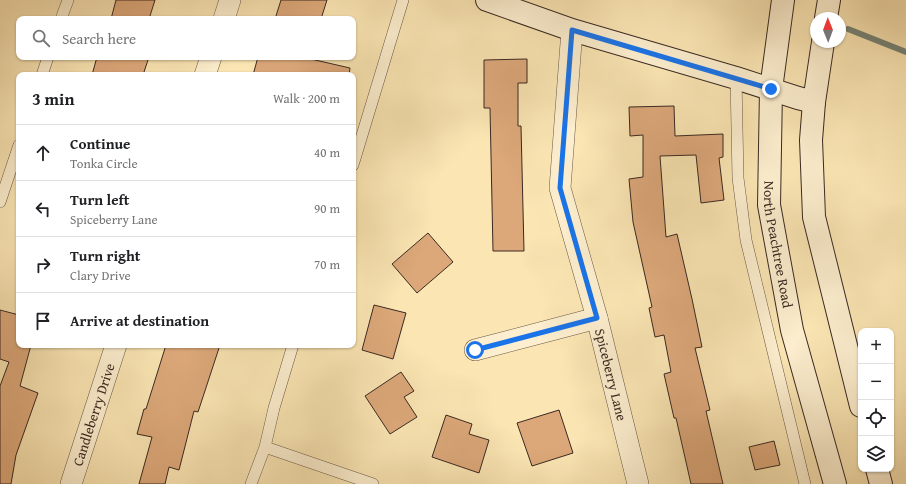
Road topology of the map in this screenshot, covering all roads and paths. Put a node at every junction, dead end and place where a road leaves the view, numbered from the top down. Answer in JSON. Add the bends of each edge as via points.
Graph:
{"nodes":[{"id":1,"x":68,"y":0,"type":"edge"},
{"id":2,"x":230,"y":0,"type":"edge"},
{"id":3,"x":403,"y":0,"type":"edge"},
{"id":4,"x":487,"y":0,"type":"edge"},
{"id":5,"x":783,"y":0,"type":"edge"},
{"id":6,"x":829,"y":0,"type":"edge"},
{"id":7,"x":827,"y":12,"type":"edge"},
{"id":8,"x":62,"y":16,"type":"edge"},
{"id":9,"x":225,"y":16,"type":"edge"},
{"id":10,"x":572,"y":30,"type":"junction"},
{"id":11,"x":822,"y":48,"type":"edge"},
{"id":12,"x":47,"y":60,"type":"edge"},
{"id":13,"x":210,"y":60,"type":"edge"},
{"id":14,"x":43,"y":72,"type":"edge"},
{"id":15,"x":206,"y":72,"type":"edge"},
{"id":16,"x":736,"y":78,"type":"junction"},
{"id":17,"x":771,"y":89,"type":"junction"},
{"id":18,"x":814,"y":102,"type":"junction"},
{"id":19,"x":16,"y":154,"type":"edge"},
{"id":20,"x":356,"y":155,"type":"edge"},
{"id":21,"x":0,"y":202,"type":"edge"},
{"id":22,"x":597,"y":318,"type":"junction"},
{"id":23,"x":115,"y":348,"type":"edge"},
{"id":24,"x":292,"y":348,"type":"edge"},
{"id":25,"x":475,"y":350,"type":"dead end"},
{"id":26,"x":860,"y":400,"type":"edge"},
{"id":27,"x":265,"y":447,"type":"junction"},
{"id":28,"x":878,"y":472,"type":"edge"},
{"id":29,"x":72,"y":484,"type":"edge"},
{"id":30,"x":252,"y":484,"type":"edge"},
{"id":31,"x":373,"y":484,"type":"edge"},
{"id":32,"x":638,"y":484,"type":"edge"},
{"id":33,"x":805,"y":484,"type":"edge"},
{"id":34,"x":835,"y":484,"type":"edge"},
{"id":35,"x":881,"y":484,"type":"edge"}],
"edges":[{"from":1,"to":8,"type":"lane"},
{"from":2,"to":9,"type":"street"},
{"from":3,"to":20,"type":"lane"},
{"from":4,"to":10,"type":"main road"},
{"from":5,"to":17,"type":"main road","name":"North Peachtree Road"},
{"from":6,"to":7,"type":"main road"},
{"from":10,"to":16,"type":"main road"},
{"from":10,"to":22,"type":"street","name":"Spiceberry Lane","via":[[560,188]]},
{"from":11,"to":18,"type":"main road"},
{"from":12,"to":14,"type":"lane"},
{"from":13,"to":15,"type":"street"},
{"from":16,"to":17,"type":"main road"},
{"from":16,"to":33,"type":"lane","via":[[738,178],[746,240]]},
{"from":17,"to":18,"type":"main road"},
{"from":17,"to":34,"type":"main road","name":"North Peachtree Road","via":[[769,205],[792,330]]},
{"from":18,"to":26,"type":"main road","via":[[811,140],[814,217]]},
{"from":19,"to":21,"type":"lane"},
{"from":22,"to":25,"type":"street"},
{"from":22,"to":32,"type":"street","name":"Spiceberry Lane"},
{"from":23,"to":29,"type":"street","name":"Candleberry Drive"},
{"from":24,"to":27,"type":"lane"},
{"from":27,"to":30,"type":"lane"},
{"from":27,"to":31,"type":"lane"},
{"from":28,"to":35,"type":"main road"}]}
